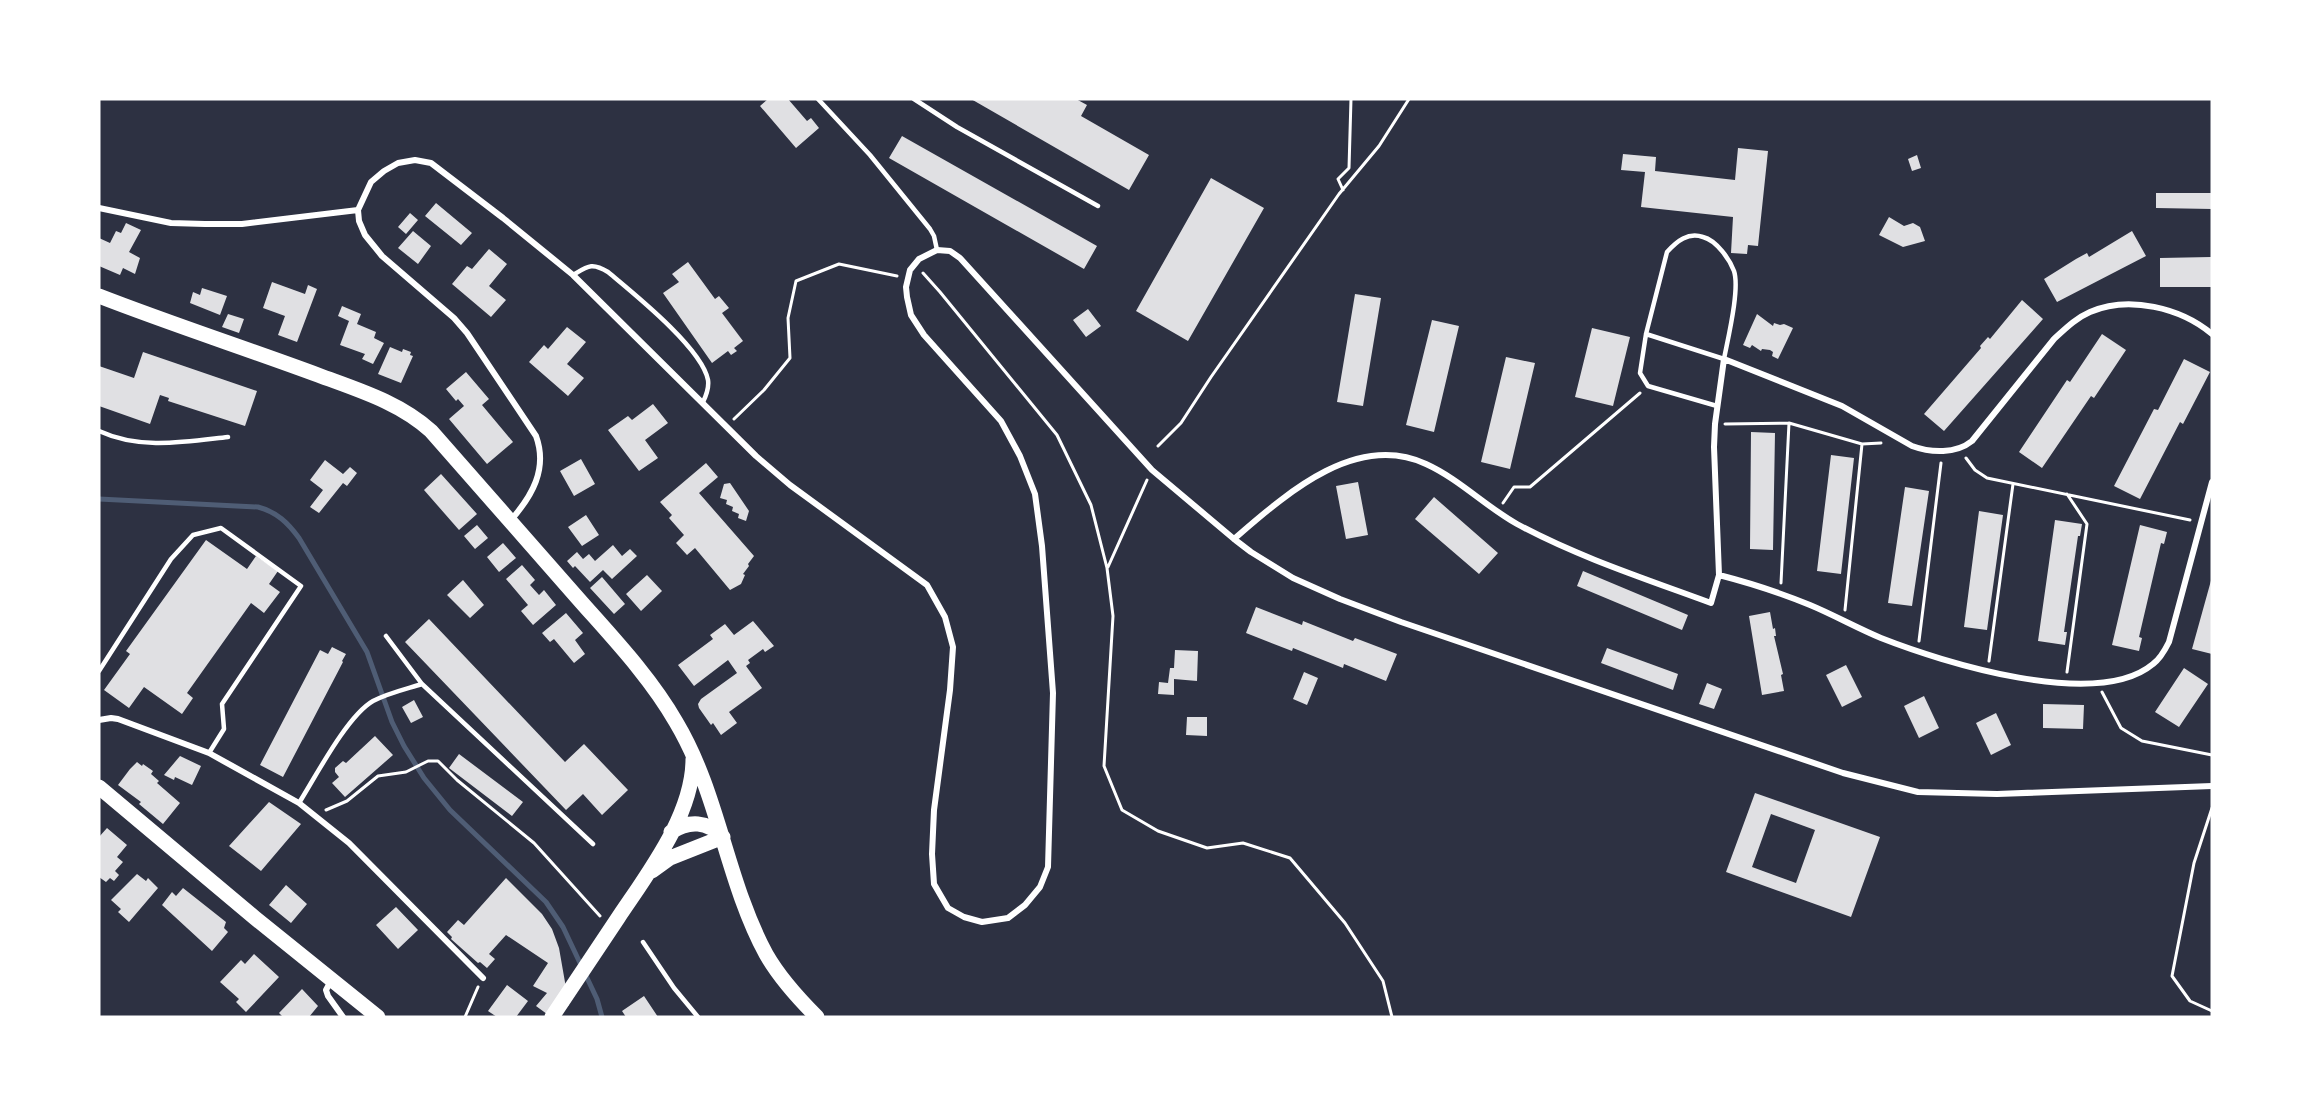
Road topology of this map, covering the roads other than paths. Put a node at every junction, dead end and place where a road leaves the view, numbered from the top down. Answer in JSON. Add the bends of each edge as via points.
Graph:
{"nodes":[{"id":1,"x":818,"y":99,"type":"edge"},
{"id":2,"x":914,"y":99,"type":"edge"},
{"id":3,"x":1098,"y":206,"type":"dead end"},
{"id":4,"x":99,"y":208,"type":"edge"},
{"id":5,"x":358,"y":210,"type":"junction"},
{"id":6,"x":937,"y":250,"type":"junction"},
{"id":7,"x":573,"y":275,"type":"junction"},
{"id":8,"x":99,"y":296,"type":"edge"},
{"id":9,"x":1646,"y":334,"type":"junction"},
{"id":10,"x":2212,"y":334,"type":"edge"},
{"id":11,"x":1724,"y":359,"type":"junction"},
{"id":12,"x":702,"y":402,"type":"junction"},
{"id":13,"x":1717,"y":406,"type":"junction"},
{"id":14,"x":99,"y":431,"type":"edge"},
{"id":15,"x":228,"y":437,"type":"dead end"},
{"id":16,"x":2212,"y":482,"type":"edge"},
{"id":17,"x":510,"y":521,"type":"junction"},
{"id":18,"x":1234,"y":538,"type":"junction"},
{"id":19,"x":1719,"y":575,"type":"junction"},
{"id":20,"x":386,"y":636,"type":"dead end"},
{"id":21,"x":99,"y":671,"type":"edge"},
{"id":22,"x":422,"y":684,"type":"junction"},
{"id":23,"x":99,"y":720,"type":"edge"},
{"id":24,"x":209,"y":753,"type":"junction"},
{"id":25,"x":693,"y":756,"type":"junction"},
{"id":26,"x":2212,"y":786,"type":"edge"},
{"id":27,"x":99,"y":787,"type":"edge"},
{"id":28,"x":299,"y":803,"type":"junction"},
{"id":29,"x":672,"y":832,"type":"junction"},
{"id":30,"x":723,"y":837,"type":"junction"},
{"id":31,"x":593,"y":844,"type":"dead end"},
{"id":32,"x":642,"y":882,"type":"junction"},
{"id":33,"x":643,"y":942,"type":"dead end"},
{"id":34,"x":483,"y":978,"type":"road end"},
{"id":35,"x":332,"y":979,"type":"junction"},
{"id":36,"x":343,"y":1017,"type":"edge"},
{"id":37,"x":378,"y":1017,"type":"edge"},
{"id":38,"x":552,"y":1017,"type":"edge"},
{"id":39,"x":698,"y":1017,"type":"edge"},
{"id":40,"x":817,"y":1017,"type":"edge"}],
"edges":[{"from":1,"to":6,"type":"lane","via":[[930,229]]},
{"from":2,"to":3,"type":"lane"},
{"from":4,"to":5,"type":"street","via":[[171,223],[223,224]]},
{"from":5,"to":7,"type":"street","via":[[371,182],[384,171],[415,160],[431,163]]},
{"from":5,"to":17,"type":"street","via":[[365,235],[382,256],[454,318],[536,436],[541,462],[538,477],[533,491]]},
{"from":6,"to":12,"type":"street","via":[[914,264],[907,278],[911,315],[933,346],[1001,421],[1035,494],[1042,546],[1053,693],[1048,867],[1040,888],[1008,918],[982,922],[964,917],[948,908],[934,884],[934,810],[953,647],[945,617],[927,585],[790,485]]},
{"from":6,"to":18,"type":"street","via":[[950,251],[960,258],[1152,470]]},
{"from":7,"to":12,"type":"street"},
{"from":7,"to":12,"type":"lane","via":[[598,265],[663,321],[703,369],[708,380]]},
{"from":8,"to":17,"type":"main road","via":[[401,408],[431,431]]},
{"from":9,"to":11,"type":"lane"},
{"from":9,"to":11,"type":"lane","via":[[1667,252],[1688,236],[1708,238],[1735,272]]},
{"from":9,"to":13,"type":"lane","via":[[1640,372],[1648,386]]},
{"from":10,"to":11,"type":"street","via":[[2188,317],[2159,308],[2126,305],[2092,311],[2054,339],[1969,444],[1942,451],[1921,450],[1842,406]]},
{"from":11,"to":13,"type":"street"},
{"from":13,"to":19,"type":"street"},
{"from":14,"to":15,"type":"lane","via":[[134,442],[167,444]]},
{"from":16,"to":19,"type":"street","via":[[2169,642],[2154,664],[2119,681],[2065,682],[1988,672],[1878,637],[1781,594]]},
{"from":17,"to":25,"type":"main road","via":[[663,700]]},
{"from":18,"to":19,"type":"street","via":[[1286,496],[1332,468],[1365,456],[1396,455],[1425,464],[1528,529],[1711,603]]},
{"from":18,"to":26,"type":"street","via":[[1293,578],[1391,618],[1843,773],[1918,792],[1997,794]]},
{"from":20,"to":22,"type":"lane"},
{"from":21,"to":24,"type":"lane","via":[[171,559],[193,535],[221,528],[301,586],[222,704],[224,729]]},
{"from":22,"to":28,"type":"lane","via":[[372,702],[346,729]]},
{"from":22,"to":31,"type":"lane"},
{"from":23,"to":24,"type":"street","via":[[118,719]]},
{"from":24,"to":28,"type":"street"},
{"from":25,"to":29,"type":"main road","via":[[691,783]]},
{"from":25,"to":30,"type":"main road"},
{"from":27,"to":35,"type":"main road"},
{"from":28,"to":34,"type":"street","via":[[349,843]]},
{"from":29,"to":30,"type":"main road","via":[[700,824]]},
{"from":29,"to":32,"type":"main road"},
{"from":30,"to":32,"type":"main road","via":[[670,858]]},
{"from":30,"to":40,"type":"main road","via":[[743,903],[767,955]]},
{"from":32,"to":38,"type":"main road"},
{"from":33,"to":39,"type":"lane"},
{"from":35,"to":36,"type":"street","via":[[326,990]]},
{"from":35,"to":37,"type":"main road"}]}
